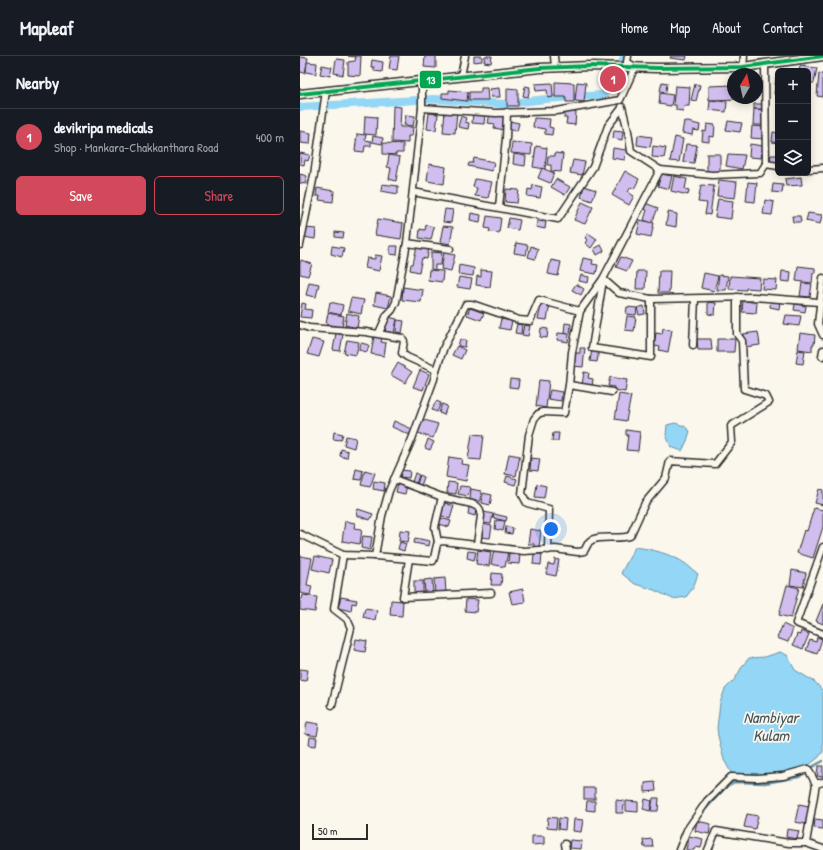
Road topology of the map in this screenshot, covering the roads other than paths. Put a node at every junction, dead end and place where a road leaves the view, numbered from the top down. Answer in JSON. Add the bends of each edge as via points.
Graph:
{"nodes":[{"id":1,"x":465,"y":56,"type":"edge"},
{"id":2,"x":554,"y":56,"type":"edge"},
{"id":3,"x":628,"y":56,"type":"edge"},
{"id":4,"x":744,"y":56,"type":"edge"},
{"id":5,"x":823,"y":56,"type":"edge"},
{"id":6,"x":765,"y":65,"type":"junction"},
{"id":7,"x":555,"y":67,"type":"junction"},
{"id":8,"x":635,"y":67,"type":"junction"},
{"id":9,"x":743,"y":67,"type":"junction"},
{"id":10,"x":461,"y":76,"type":"junction"},
{"id":11,"x":422,"y":80,"type":"junction"},
{"id":12,"x":326,"y":91,"type":"junction"},
{"id":13,"x":300,"y":94,"type":"edge"},
{"id":14,"x":620,"y":100,"type":"junction"},
{"id":15,"x":422,"y":106,"type":"junction"},
{"id":16,"x":622,"y":108,"type":"junction"},
{"id":17,"x":507,"y":112,"type":"junction"},
{"id":18,"x":766,"y":164,"type":"junction"},
{"id":19,"x":775,"y":166,"type":"edge"},
{"id":20,"x":823,"y":168,"type":"edge"},
{"id":21,"x":811,"y":169,"type":"edge"},
{"id":22,"x":660,"y":170,"type":"junction"},
{"id":23,"x":413,"y":192,"type":"junction"},
{"id":24,"x":499,"y":207,"type":"junction"},
{"id":25,"x":407,"y":243,"type":"junction"},
{"id":26,"x":300,"y":245,"type":"edge"},
{"id":27,"x":450,"y":250,"type":"dead end"},
{"id":28,"x":823,"y":278,"type":"edge"},
{"id":29,"x":603,"y":279,"type":"junction"},
{"id":30,"x":737,"y":297,"type":"junction"},
{"id":31,"x":651,"y":299,"type":"junction"},
{"id":32,"x":695,"y":299,"type":"junction"},
{"id":33,"x":819,"y":302,"type":"junction"},
{"id":34,"x":580,"y":311,"type":"junction"},
{"id":35,"x":300,"y":325,"type":"edge"},
{"id":36,"x":379,"y":333,"type":"junction"},
{"id":37,"x":823,"y":335,"type":"edge"},
{"id":38,"x":693,"y":345,"type":"dead end"},
{"id":39,"x":436,"y":370,"type":"junction"},
{"id":40,"x":569,"y":385,"type":"junction"},
{"id":41,"x":612,"y":392,"type":"dead end"},
{"id":42,"x":394,"y":479,"type":"junction"},
{"id":43,"x":442,"y":497,"type":"junction"},
{"id":44,"x":300,"y":534,"type":"edge"},
{"id":45,"x":438,"y":542,"type":"junction"},
{"id":46,"x":477,"y":544,"type":"junction"},
{"id":47,"x":823,"y":548,"type":"edge"},
{"id":48,"x":548,"y":550,"type":"junction"},
{"id":49,"x":343,"y":555,"type":"junction"},
{"id":50,"x":375,"y":556,"type":"junction"},
{"id":51,"x":409,"y":559,"type":"junction"},
{"id":52,"x":491,"y":593,"type":"dead end"},
{"id":53,"x":823,"y":634,"type":"edge"},
{"id":54,"x":332,"y":705,"type":"dead end"},
{"id":55,"x":823,"y":782,"type":"edge"},
{"id":56,"x":816,"y":784,"type":"junction"},
{"id":57,"x":806,"y":843,"type":"junction"},
{"id":58,"x":823,"y":849,"type":"edge"},
{"id":59,"x":679,"y":850,"type":"edge"},
{"id":60,"x":708,"y":850,"type":"edge"}],
"edges":[{"from":1,"to":10,"type":"street"},
{"from":2,"to":7,"type":"street"},
{"from":3,"to":8,"type":"street","via":[[627,62]]},
{"from":4,"to":9,"type":"street"},
{"from":5,"to":6,"type":"main road"},
{"from":6,"to":9,"type":"main road"},
{"from":6,"to":18,"type":"street"},
{"from":7,"to":8,"type":"main road"},
{"from":7,"to":10,"type":"main road"},
{"from":8,"to":9,"type":"main road"},
{"from":8,"to":14,"type":"street"},
{"from":10,"to":11,"type":"main road"},
{"from":11,"to":12,"type":"main road"},
{"from":11,"to":15,"type":"street"},
{"from":12,"to":13,"type":"main road"},
{"from":12,"to":26,"type":"street","via":[[314,175]]},
{"from":14,"to":16,"type":"street"},
{"from":14,"to":17,"type":"street","via":[[557,111]]},
{"from":15,"to":17,"type":"street"},
{"from":15,"to":23,"type":"street"},
{"from":16,"to":22,"type":"street","via":[[631,151]]},
{"from":16,"to":24,"type":"street","via":[[608,126],[593,167],[558,219]]},
{"from":17,"to":24,"type":"street"},
{"from":18,"to":19,"type":"street"},
{"from":18,"to":22,"type":"street","via":[[760,173],[712,175]]},
{"from":20,"to":21,"type":"street"},
{"from":22,"to":29,"type":"street"},
{"from":23,"to":24,"type":"street"},
{"from":23,"to":25,"type":"street"},
{"from":25,"to":27,"type":"street"},
{"from":25,"to":36,"type":"street","via":[[396,302]]},
{"from":28,"to":33,"type":"street"},
{"from":29,"to":31,"type":"street","via":[[618,292]]},
{"from":29,"to":31,"type":"street","via":[[592,348],[651,357]]},
{"from":29,"to":34,"type":"street"},
{"from":30,"to":32,"type":"street"},
{"from":30,"to":33,"type":"street"},
{"from":30,"to":48,"type":"street","via":[[737,334],[742,341],[744,389],[766,396],[769,402],[731,426],[732,442],[715,464],[670,460],[666,478],[645,503],[630,536],[593,539],[584,551]]},
{"from":31,"to":32,"type":"street"},
{"from":32,"to":38,"type":"street"},
{"from":33,"to":37,"type":"street","via":[[818,324]]},
{"from":34,"to":39,"type":"street","via":[[539,300],[530,321],[466,304],[444,347]]},
{"from":34,"to":40,"type":"street"},
{"from":35,"to":36,"type":"street","via":[[309,328]]},
{"from":36,"to":39,"type":"street","via":[[402,338],[402,353]]},
{"from":39,"to":42,"type":"street","via":[[412,440]]},
{"from":40,"to":41,"type":"street"},
{"from":40,"to":48,"type":"street","via":[[564,412],[538,414],[529,435],[522,494],[527,503],[549,509]]},
{"from":42,"to":43,"type":"street"},
{"from":42,"to":50,"type":"street"},
{"from":43,"to":45,"type":"street","via":[[435,527]]},
{"from":43,"to":46,"type":"street","via":[[478,507],[481,516]]},
{"from":44,"to":49,"type":"street"},
{"from":45,"to":46,"type":"street"},
{"from":45,"to":51,"type":"street","via":[[433,561]]},
{"from":46,"to":48,"type":"street","via":[[524,551]]},
{"from":47,"to":53,"type":"street","via":[[796,623]]},
{"from":49,"to":50,"type":"street"},
{"from":49,"to":54,"type":"street","via":[[334,609],[347,618],[351,628]]},
{"from":50,"to":51,"type":"street"},
{"from":51,"to":52,"type":"street","via":[[403,597]]},
{"from":55,"to":56,"type":"street"},
{"from":56,"to":57,"type":"street"},
{"from":56,"to":59,"type":"street","via":[[808,769],[783,776],[731,777],[707,801],[687,830]]},
{"from":57,"to":58,"type":"street"},
{"from":57,"to":60,"type":"street","via":[[789,843],[716,831]]}]}
